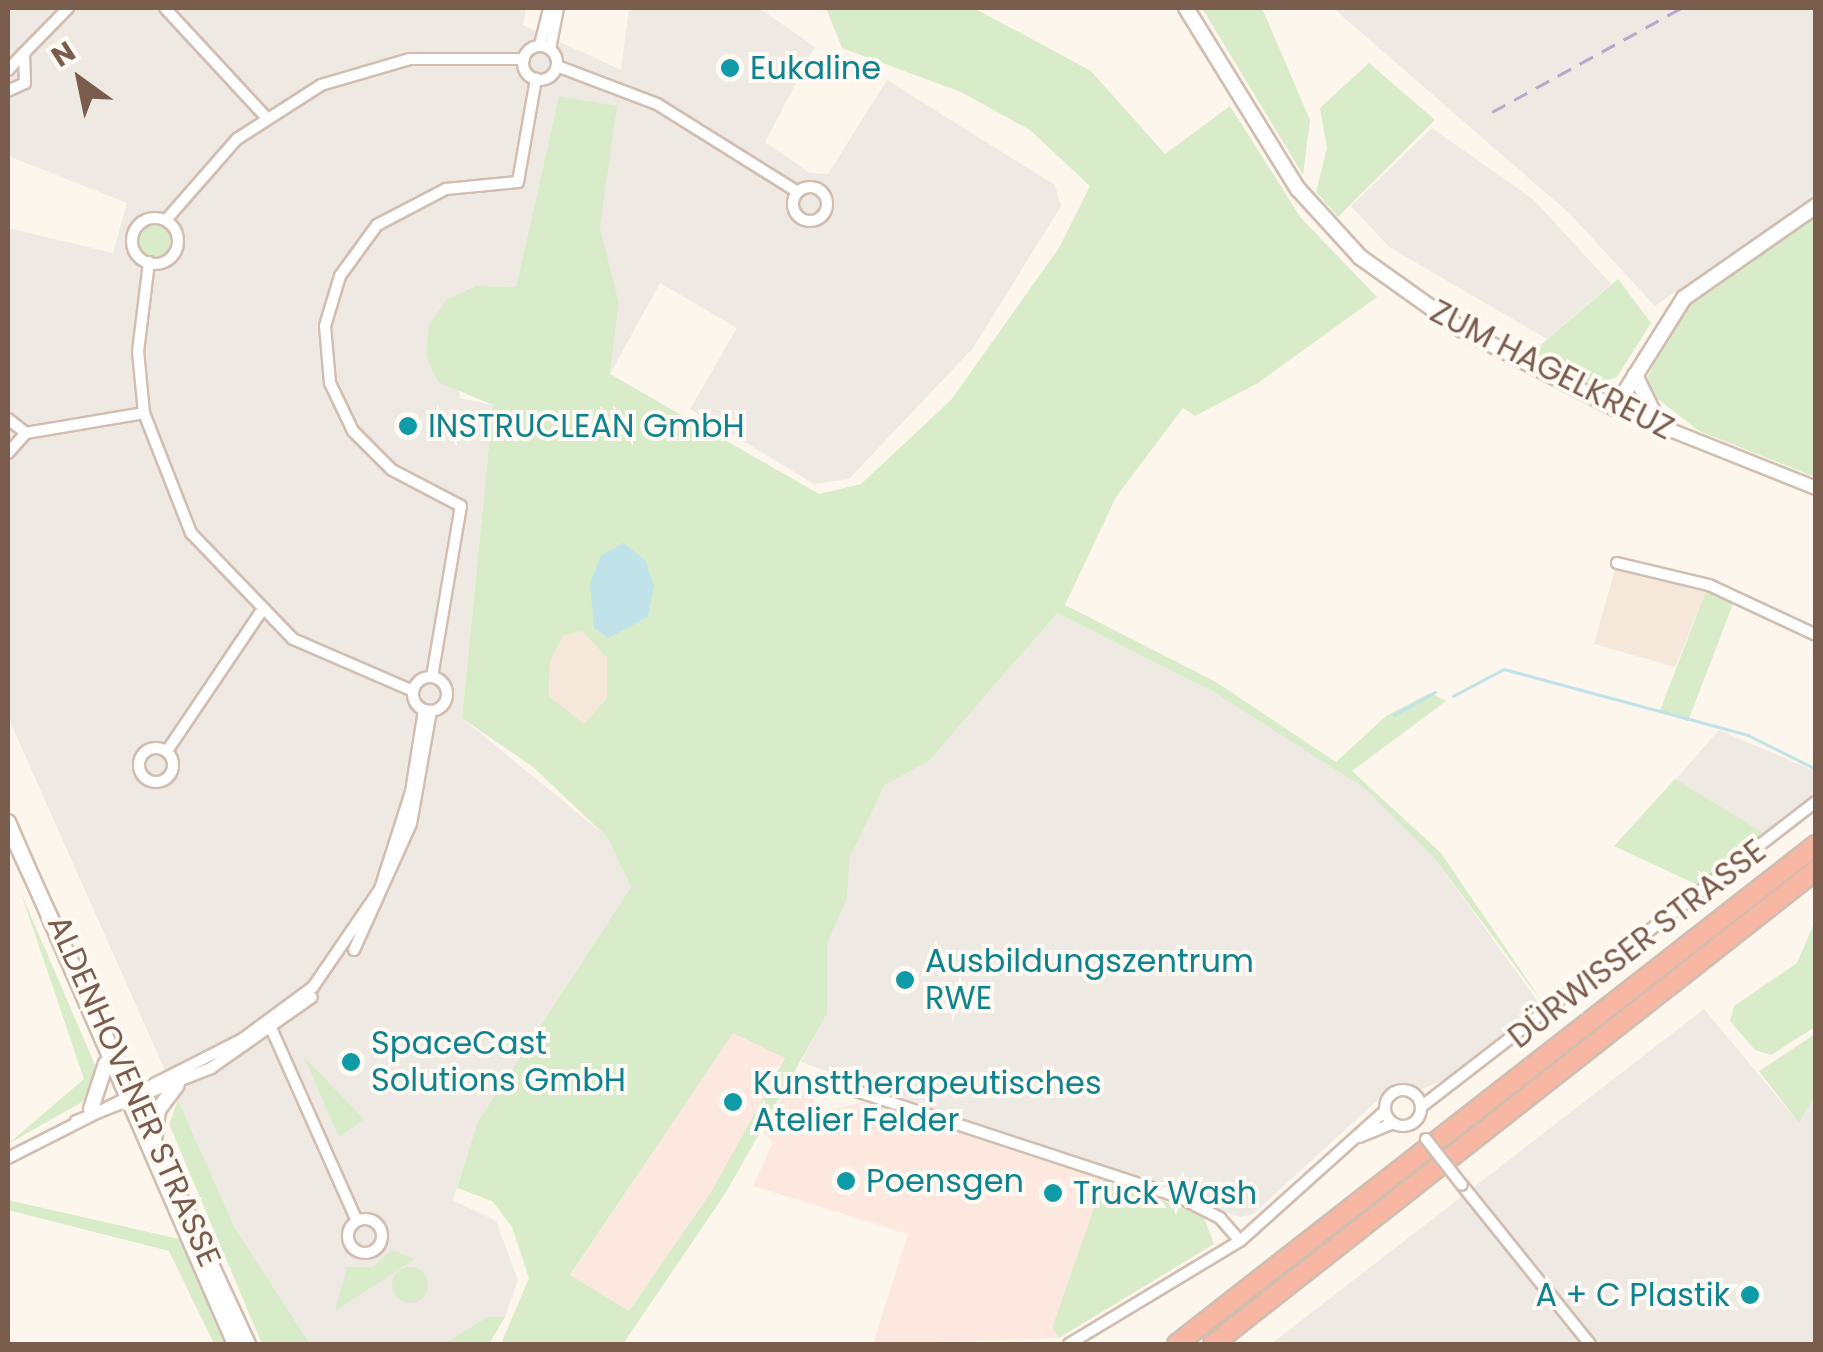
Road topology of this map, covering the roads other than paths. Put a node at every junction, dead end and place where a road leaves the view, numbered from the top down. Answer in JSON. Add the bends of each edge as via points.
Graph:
{"nodes":[{"id":1,"x":68,"y":8,"type":"edge"},
{"id":2,"x":165,"y":8,"type":"edge"},
{"id":3,"x":549,"y":8,"type":"edge"},
{"id":4,"x":558,"y":8,"type":"edge"},
{"id":5,"x":1186,"y":8,"type":"edge"},
{"id":6,"x":545,"y":47,"type":"junction"},
{"id":7,"x":24,"y":52,"type":"junction"},
{"id":8,"x":524,"y":59,"type":"junction"},
{"id":9,"x":557,"y":66,"type":"junction"},
{"id":10,"x":8,"y":70,"type":"edge"},
{"id":11,"x":536,"y":79,"type":"junction"},
{"id":12,"x":8,"y":91,"type":"edge"},
{"id":13,"x":265,"y":116,"type":"junction"},
{"id":14,"x":798,"y":192,"type":"dead end"},
{"id":15,"x":1816,"y":206,"type":"edge"},
{"id":16,"x":166,"y":220,"type":"junction"},
{"id":17,"x":149,"y":262,"type":"junction"},
{"id":18,"x":1635,"y":375,"type":"junction"},
{"id":19,"x":1616,"y":408,"type":"junction"},
{"id":20,"x":144,"y":414,"type":"junction"},
{"id":21,"x":8,"y":419,"type":"edge"},
{"id":22,"x":1661,"y":428,"type":"junction"},
{"id":23,"x":26,"y":434,"type":"junction"},
{"id":24,"x":8,"y":453,"type":"edge"},
{"id":25,"x":1816,"y":488,"type":"edge"},
{"id":26,"x":1617,"y":563,"type":"dead end"},
{"id":27,"x":260,"y":614,"type":"junction"},
{"id":28,"x":1816,"y":635,"type":"edge"},
{"id":29,"x":432,"y":677,"type":"junction"},
{"id":30,"x":413,"y":692,"type":"junction"},
{"id":31,"x":427,"y":710,"type":"junction"},
{"id":32,"x":167,"y":751,"type":"dead end"},
{"id":33,"x":1816,"y":802,"type":"edge"},
{"id":34,"x":8,"y":822,"type":"edge"},
{"id":35,"x":15,"y":840,"type":"junction"},
{"id":36,"x":1816,"y":846,"type":"edge"},
{"id":37,"x":1816,"y":870,"type":"edge"},
{"id":38,"x":271,"y":1027,"type":"junction"},
{"id":39,"x":106,"y":1062,"type":"junction"},
{"id":40,"x":177,"y":1085,"type":"junction"},
{"id":41,"x":838,"y":1085,"type":"dead end"},
{"id":42,"x":130,"y":1098,"type":"junction"},
{"id":43,"x":91,"y":1109,"type":"junction"},
{"id":44,"x":1386,"y":1112,"type":"junction"},
{"id":45,"x":1417,"y":1117,"type":"junction"},
{"id":46,"x":76,"y":1121,"type":"junction"},
{"id":47,"x":1394,"y":1124,"type":"junction"},
{"id":48,"x":155,"y":1135,"type":"junction"},
{"id":49,"x":1345,"y":1144,"type":"junction"},
{"id":50,"x":8,"y":1158,"type":"edge"},
{"id":51,"x":357,"y":1222,"type":"dead end"},
{"id":52,"x":1240,"y":1242,"type":"junction"},
{"id":53,"x":234,"y":1344,"type":"edge"},
{"id":54,"x":248,"y":1344,"type":"edge"},
{"id":55,"x":1068,"y":1344,"type":"edge"},
{"id":56,"x":1176,"y":1344,"type":"edge"},
{"id":57,"x":1213,"y":1344,"type":"edge"},
{"id":58,"x":1590,"y":1344,"type":"edge"}],
"edges":[{"from":1,"to":7,"type":"street"},
{"from":2,"to":13,"type":"street"},
{"from":3,"to":6,"type":"street"},
{"from":4,"to":6,"type":"street"},
{"from":5,"to":19,"type":"main road","name":"ZUM HAGELKREUZ","via":[[1298,189],[1360,257],[1461,329]]},
{"from":6,"to":8,"type":"street"},
{"from":6,"to":9,"type":"street"},
{"from":7,"to":10,"type":"street"},
{"from":7,"to":12,"type":"street","via":[[25,83]]},
{"from":8,"to":11,"type":"street"},
{"from":8,"to":13,"type":"street","via":[[396,61]]},
{"from":9,"to":11,"type":"street"},
{"from":9,"to":14,"type":"street","via":[[657,104]]},
{"from":11,"to":29,"type":"street","via":[[518,182],[446,189],[377,225],[340,276],[325,326],[330,383],[353,431],[392,470],[461,506]]},
{"from":13,"to":16,"type":"street"},
{"from":15,"to":18,"type":"main road","via":[[1684,298]]},
{"from":16,"to":17,"type":"street","via":[[176,250]]},
{"from":16,"to":17,"type":"street","via":[[147,220],[134,235]]},
{"from":17,"to":20,"type":"street","via":[[138,351]]},
{"from":18,"to":19,"type":"main road"},
{"from":18,"to":22,"type":"main road"},
{"from":19,"to":22,"type":"street","name":"ZUM HAGELKREUZ"},
{"from":20,"to":23,"type":"street"},
{"from":20,"to":27,"type":"street","via":[[190,534]]},
{"from":21,"to":23,"type":"street"},
{"from":22,"to":25,"type":"street","name":"ZUM HAGELKREUZ"},
{"from":23,"to":24,"type":"street"},
{"from":26,"to":28,"type":"street","via":[[1709,585]]},
{"from":27,"to":30,"type":"street","via":[[341,666]]},
{"from":27,"to":32,"type":"street"},
{"from":29,"to":30,"type":"street"},
{"from":29,"to":31,"type":"street","via":[[447,698]]},
{"from":30,"to":31,"type":"street"},
{"from":31,"to":38,"type":"street","via":[[411,792],[380,889],[326,972]]},
{"from":33,"to":45,"type":"street","name":"DÜRWISSER STRASSE"},
{"from":34,"to":35,"type":"main road","name":"ALDENHOVENER STRASSE"},
{"from":35,"to":39,"type":"main road","name":"ALDENHOVENER STRASSE"},
{"from":35,"to":42,"type":"main road","name":"ALDENHOVENER STRASSE"},
{"from":36,"to":56,"type":"highway"},
{"from":37,"to":57,"type":"highway"},
{"from":38,"to":40,"type":"street"},
{"from":38,"to":42,"type":"street"},
{"from":38,"to":51,"type":"street"},
{"from":39,"to":42,"type":"main road","name":"ALDENHOVENER STRASSE"},
{"from":39,"to":43,"type":"main road"},
{"from":40,"to":42,"type":"street"},
{"from":40,"to":48,"type":"main road","via":[[158,1110]]},
{"from":41,"to":52,"type":"street","via":[[1181,1198],[1220,1218]]},
{"from":42,"to":43,"type":"street"},
{"from":42,"to":46,"type":"street"},
{"from":42,"to":48,"type":"main road","name":"ALDENHOVENER STRASSE"},
{"from":42,"to":53,"type":"main road","name":"ALDENHOVENER STRASSE"},
{"from":43,"to":46,"type":"street"},
{"from":44,"to":45,"type":"street","name":"DÜRWISSER STRASSE","via":[[1395,1092]]},
{"from":44,"to":47,"type":"street"},
{"from":44,"to":49,"type":"street"},
{"from":45,"to":47,"type":"street"},
{"from":45,"to":58,"type":"street","bridge":true,"via":[[1426,1138]]},
{"from":46,"to":50,"type":"street"},
{"from":47,"to":49,"type":"street"},
{"from":48,"to":54,"type":"main road","name":"ALDENHOVENER STRASSE"},
{"from":49,"to":52,"type":"street"},
{"from":52,"to":55,"type":"street"}]}
